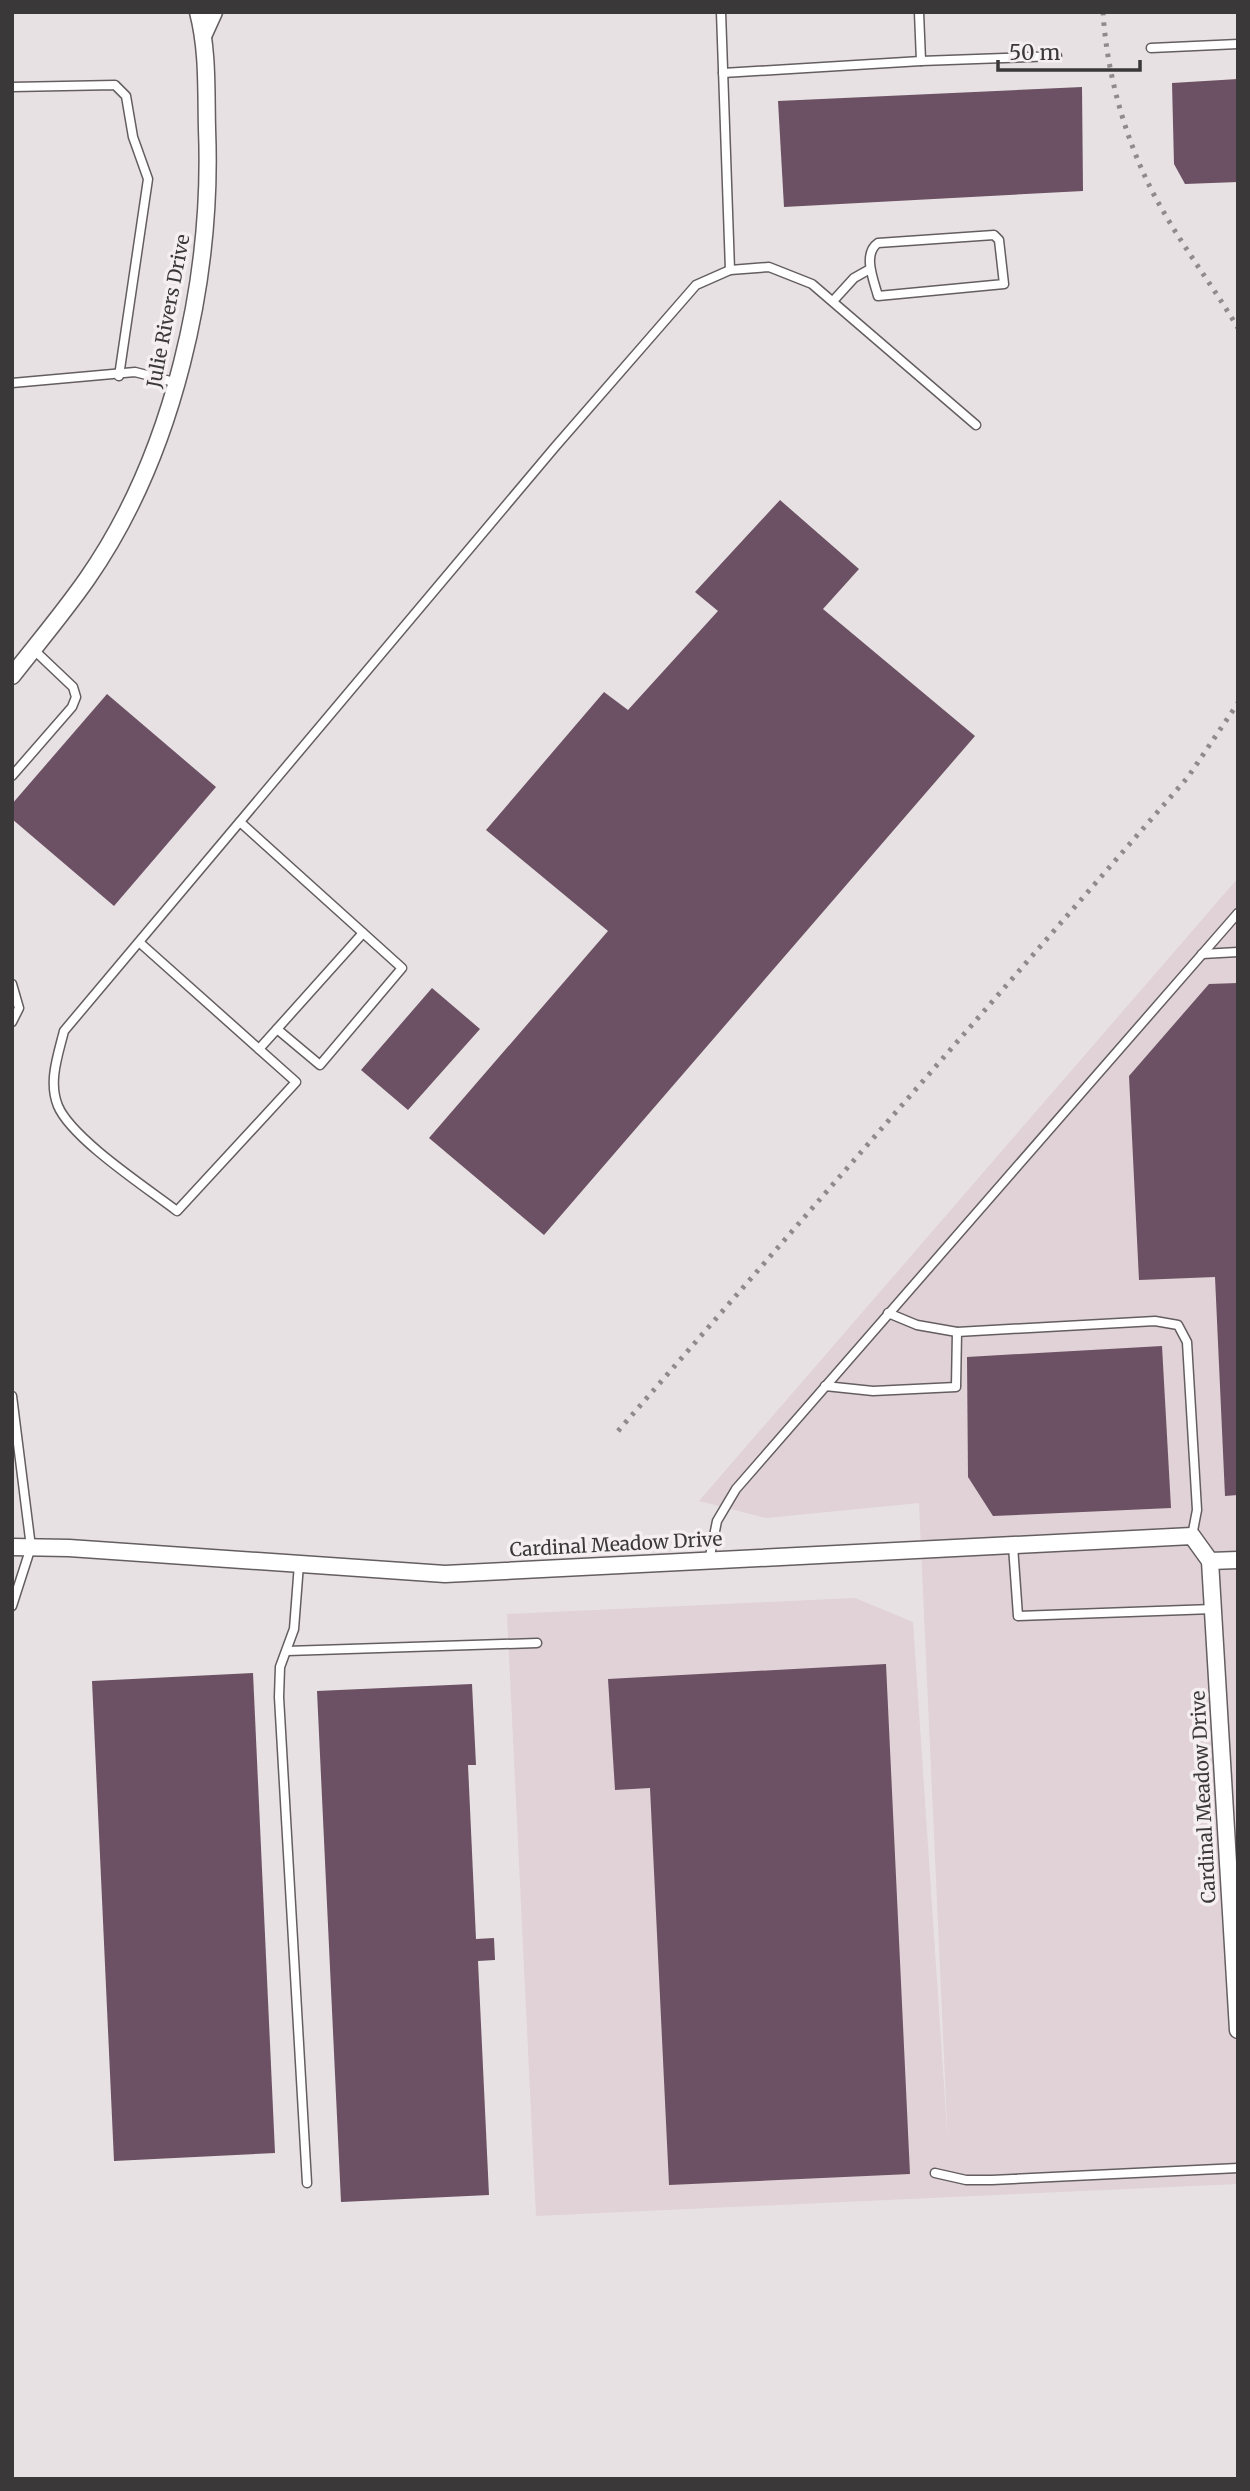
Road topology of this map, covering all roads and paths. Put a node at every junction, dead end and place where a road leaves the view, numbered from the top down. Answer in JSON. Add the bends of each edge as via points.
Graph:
{"nodes":[{"id":1,"x":198,"y":12,"type":"edge"},
{"id":2,"x":215,"y":12,"type":"edge"},
{"id":3,"x":722,"y":12,"type":"edge"},
{"id":4,"x":919,"y":12,"type":"edge"},
{"id":5,"x":204,"y":34,"type":"junction"},
{"id":6,"x":1238,"y":44,"type":"edge"},
{"id":7,"x":1152,"y":48,"type":"dead end"},
{"id":8,"x":1057,"y":56,"type":"dead end"},
{"id":9,"x":921,"y":61,"type":"junction"},
{"id":10,"x":723,"y":73,"type":"junction"},
{"id":11,"x":12,"y":88,"type":"edge"},
{"id":12,"x":730,"y":270,"type":"junction"},
{"id":13,"x":870,"y":270,"type":"junction"},
{"id":14,"x":833,"y":301,"type":"junction"},
{"id":15,"x":118,"y":376,"type":"junction"},
{"id":16,"x":12,"y":383,"type":"edge"},
{"id":17,"x":178,"y":383,"type":"junction"},
{"id":18,"x":976,"y":425,"type":"dead end"},
{"id":19,"x":33,"y":649,"type":"junction"},
{"id":20,"x":12,"y":676,"type":"edge"},
{"id":21,"x":12,"y":776,"type":"edge"},
{"id":22,"x":240,"y":822,"type":"junction"},
{"id":23,"x":1238,"y":913,"type":"edge"},
{"id":24,"x":363,"y":933,"type":"junction"},
{"id":25,"x":139,"y":942,"type":"junction"},
{"id":26,"x":1238,"y":952,"type":"edge"},
{"id":27,"x":1202,"y":954,"type":"junction"},
{"id":28,"x":12,"y":984,"type":"edge"},
{"id":29,"x":12,"y":1021,"type":"edge"},
{"id":30,"x":277,"y":1029,"type":"junction"},
{"id":31,"x":259,"y":1049,"type":"junction"},
{"id":32,"x":888,"y":1313,"type":"junction"},
{"id":33,"x":957,"y":1332,"type":"junction"},
{"id":34,"x":825,"y":1386,"type":"junction"},
{"id":35,"x":12,"y":1396,"type":"edge"},
{"id":36,"x":1192,"y":1536,"type":"junction"},
{"id":37,"x":1013,"y":1545,"type":"junction"},
{"id":38,"x":12,"y":1547,"type":"edge"},
{"id":39,"x":31,"y":1547,"type":"junction"},
{"id":40,"x":1238,"y":1560,"type":"edge"},
{"id":41,"x":709,"y":1561,"type":"junction"},
{"id":42,"x":1210,"y":1561,"type":"junction"},
{"id":43,"x":299,"y":1564,"type":"junction"},
{"id":44,"x":12,"y":1606,"type":"edge"},
{"id":45,"x":1213,"y":1609,"type":"junction"},
{"id":46,"x":537,"y":1643,"type":"dead end"},
{"id":47,"x":287,"y":1651,"type":"junction"},
{"id":48,"x":1238,"y":2030,"type":"edge"},
{"id":49,"x":1238,"y":2168,"type":"edge"},
{"id":50,"x":935,"y":2173,"type":"dead end"},
{"id":51,"x":307,"y":2183,"type":"dead end"}],
"edges":[{"from":1,"to":5,"type":"street","name":"Julie Rivers Drive"},
{"from":2,"to":5,"type":"street","name":"Julie Rivers Drive"},
{"from":3,"to":10,"type":"lane"},
{"from":4,"to":9,"type":"lane"},
{"from":5,"to":17,"type":"street","name":"Julie Rivers Drive","via":[[208,153],[204,253]]},
{"from":6,"to":7,"type":"lane"},
{"from":8,"to":9,"type":"lane"},
{"from":9,"to":10,"type":"lane"},
{"from":10,"to":12,"type":"lane"},
{"from":11,"to":15,"type":"lane","via":[[116,85],[126,96],[133,137],[148,179]]},
{"from":12,"to":14,"type":"lane","via":[[769,267],[812,284]]},
{"from":12,"to":22,"type":"lane","via":[[696,285]]},
{"from":13,"to":13,"type":"lane","via":[[878,296],[999,286],[1004,280],[999,240],[994,234],[878,243],[872,250]]},
{"from":13,"to":14,"type":"lane","via":[[854,278]]},
{"from":14,"to":18,"type":"lane"},
{"from":15,"to":16,"type":"lane"},
{"from":15,"to":17,"type":"lane","via":[[135,372]]},
{"from":17,"to":19,"type":"street","name":"Julie Rivers Drive","via":[[140,484],[88,578]]},
{"from":19,"to":20,"type":"street","name":"Julie Rivers Drive"},
{"from":19,"to":21,"type":"lane","via":[[73,687],[76,697]]},
{"from":22,"to":24,"type":"lane"},
{"from":22,"to":25,"type":"lane"},
{"from":23,"to":27,"type":"lane"},
{"from":24,"to":30,"type":"lane"},
{"from":24,"to":30,"type":"lane","via":[[402,968],[320,1065]]},
{"from":25,"to":31,"type":"lane"},
{"from":25,"to":31,"type":"lane","via":[[64,1031],[53,1073],[58,1107],[83,1138],[177,1212],[296,1082]]},
{"from":26,"to":27,"type":"lane"},
{"from":27,"to":32,"type":"lane"},
{"from":28,"to":29,"type":"lane","via":[[19,1008]]},
{"from":30,"to":31,"type":"lane"},
{"from":32,"to":33,"type":"lane","via":[[917,1325]]},
{"from":32,"to":34,"type":"lane"},
{"from":33,"to":34,"type":"lane","via":[[956,1387],[873,1391]]},
{"from":33,"to":36,"type":"lane","via":[[1155,1321],[1178,1325],[1187,1342],[1198,1510]]},
{"from":34,"to":41,"type":"lane","via":[[736,1489],[717,1521]]},
{"from":35,"to":39,"type":"lane"},
{"from":36,"to":37,"type":"street","name":"Cardinal Meadow Drive"},
{"from":36,"to":42,"type":"street"},
{"from":37,"to":41,"type":"street","name":"Cardinal Meadow Drive"},
{"from":37,"to":45,"type":"lane","via":[[1018,1616]]},
{"from":38,"to":39,"type":"street","name":"Cardinal Meadow Drive"},
{"from":39,"to":43,"type":"street","name":"Cardinal Meadow Drive"},
{"from":39,"to":44,"type":"lane"},
{"from":40,"to":42,"type":"street"},
{"from":41,"to":43,"type":"street","name":"Cardinal Meadow Drive","via":[[445,1574]]},
{"from":42,"to":45,"type":"street","name":"Cardinal Meadow Drive"},
{"from":43,"to":47,"type":"lane","via":[[294,1629]]},
{"from":45,"to":48,"type":"street","name":"Cardinal Meadow Drive"},
{"from":46,"to":47,"type":"lane"},
{"from":47,"to":51,"type":"lane","via":[[279,1697]]},
{"from":49,"to":50,"type":"lane","via":[[992,2180]]}]}
